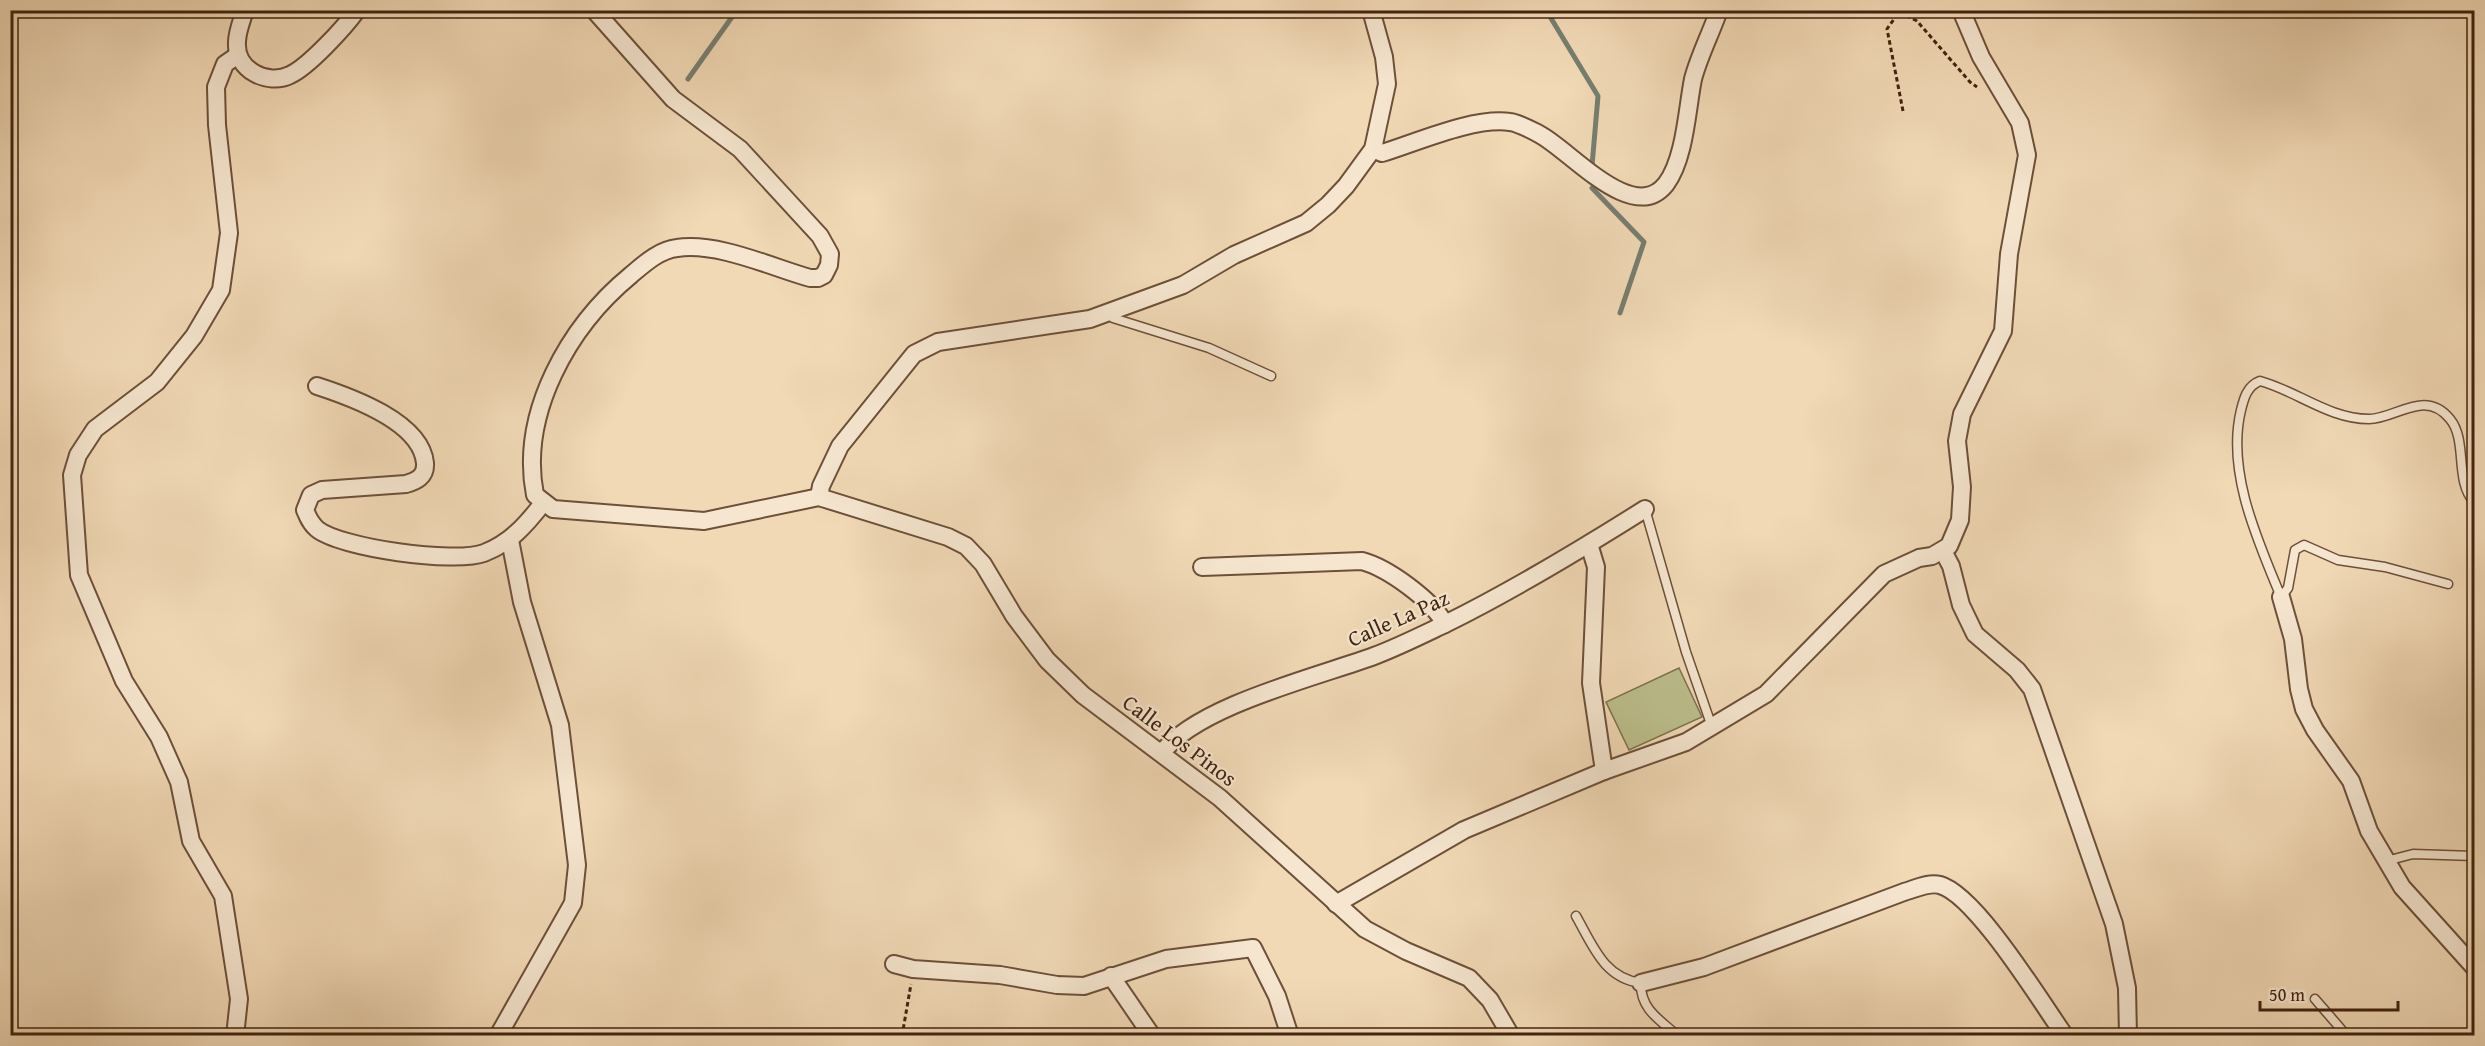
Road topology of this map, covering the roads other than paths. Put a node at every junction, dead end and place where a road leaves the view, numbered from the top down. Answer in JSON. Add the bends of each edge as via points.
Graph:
{"nodes":[{"id":1,"x":245,"y":10,"type":"edge"},
{"id":2,"x":357,"y":10,"type":"edge"},
{"id":3,"x":594,"y":10,"type":"edge"},
{"id":4,"x":1371,"y":10,"type":"edge"},
{"id":5,"x":1719,"y":10,"type":"edge"},
{"id":6,"x":1961,"y":10,"type":"edge"},
{"id":7,"x":238,"y":55,"type":"junction"},
{"id":8,"x":1373,"y":149,"type":"junction"},
{"id":9,"x":1108,"y":312,"type":"junction"},
{"id":10,"x":1271,"y":376,"type":"dead end"},
{"id":11,"x":317,"y":386,"type":"dead end"},
{"id":12,"x":819,"y":497,"type":"junction"},
{"id":13,"x":2475,"y":502,"type":"edge"},
{"id":14,"x":543,"y":503,"type":"junction"},
{"id":15,"x":1645,"y":508,"type":"joint"},
{"id":16,"x":510,"y":540,"type":"junction"},
{"id":17,"x":1589,"y":544,"type":"junction"},
{"id":18,"x":1943,"y":551,"type":"junction"},
{"id":19,"x":1202,"y":567,"type":"dead end"},
{"id":20,"x":2448,"y":584,"type":"dead end"},
{"id":21,"x":2281,"y":597,"type":"junction"},
{"id":22,"x":1445,"y":624,"type":"junction"},
{"id":23,"x":1712,"y":727,"type":"junction"},
{"id":24,"x":1162,"y":753,"type":"junction"},
{"id":25,"x":1604,"y":771,"type":"junction"},
{"id":26,"x":2475,"y":856,"type":"edge"},
{"id":27,"x":2385,"y":861,"type":"junction"},
{"id":28,"x":1336,"y":904,"type":"junction"},
{"id":29,"x":1576,"y":916,"type":"dead end"},
{"id":30,"x":894,"y":964,"type":"dead end"},
{"id":31,"x":2475,"y":967,"type":"edge"},
{"id":32,"x":1112,"y":976,"type":"junction"},
{"id":33,"x":1641,"y":983,"type":"junction"},
{"id":34,"x":2315,"y":999,"type":"dead end"},
{"id":35,"x":235,"y":1035,"type":"edge"},
{"id":36,"x":498,"y":1035,"type":"edge"},
{"id":37,"x":1152,"y":1035,"type":"edge"},
{"id":38,"x":1290,"y":1035,"type":"edge"},
{"id":39,"x":1512,"y":1035,"type":"edge"},
{"id":40,"x":1678,"y":1035,"type":"edge"},
{"id":41,"x":2065,"y":1035,"type":"edge"},
{"id":42,"x":2128,"y":1035,"type":"edge"},
{"id":43,"x":2348,"y":1035,"type":"edge"}],
"edges":[{"from":1,"to":7,"type":"street"},
{"from":2,"to":7,"type":"street","via":[[293,74],[280,80],[257,76]]},
{"from":3,"to":14,"type":"street","via":[[673,99],[740,149],[792,203],[820,236],[830,254],[829,265],[824,275],[810,278],[745,257],[702,248],[676,248],[655,256],[621,283],[578,330],[539,412],[532,438],[533,483],[535,495]]},
{"from":4,"to":8,"type":"street","via":[[1387,84]]},
{"from":5,"to":8,"type":"street","via":[[1694,76],[1676,165],[1665,185],[1650,196],[1632,197],[1617,190],[1541,135],[1510,122],[1475,125],[1382,153]]},
{"from":6,"to":18,"type":"street","via":[[1981,57],[2020,123],[2027,155],[2009,254],[2003,331],[1962,414],[1957,441],[1962,487],[1960,520],[1954,539]]},
{"from":7,"to":35,"type":"street","via":[[225,64],[216,87],[229,233],[221,290],[194,336],[157,382],[94,429],[78,455],[72,475],[79,575],[124,681],[159,737],[179,782],[191,841],[223,896],[239,999]]},
{"from":8,"to":9,"type":"street","via":[[1346,186],[1306,223],[1234,255],[1183,285]]},
{"from":9,"to":10,"type":"lane","via":[[1113,318],[1209,348]]},
{"from":9,"to":12,"type":"street","via":[[1090,319],[938,342],[914,354],[840,446]]},
{"from":11,"to":16,"type":"street","via":[[360,400],[400,426],[421,446],[425,463],[425,471],[418,480],[406,484],[322,490],[311,495],[305,510],[309,522],[319,531],[375,549],[431,556],[481,554]]},
{"from":12,"to":14,"type":"street","via":[[704,521],[553,509]]},
{"from":12,"to":24,"type":"street","name":"Calle Los Pinos","via":[[966,546],[983,564],[1014,616],[1047,660],[1083,695]]},
{"from":13,"to":21,"type":"lane","via":[[2464,477],[2456,432],[2450,418],[2440,411],[2421,404],[2383,418],[2367,419],[2326,411],[2268,383],[2255,383],[2243,401],[2239,420],[2239,472],[2260,546]]},
{"from":14,"to":16,"type":"street"},
{"from":15,"to":17,"type":"street","name":"Calle La Paz"},
{"from":15,"to":23,"type":"lane"},
{"from":16,"to":36,"type":"street","via":[[522,602],[560,725],[577,865],[573,903]]},
{"from":17,"to":22,"type":"street","name":"Calle La Paz"},
{"from":17,"to":25,"type":"street","via":[[1596,567],[1591,683]]},
{"from":18,"to":23,"type":"street","via":[[1884,574],[1766,694]]},
{"from":18,"to":42,"type":"street","via":[[1975,634],[2017,670],[2032,689],[2114,924],[2127,987]]},
{"from":19,"to":22,"type":"street","via":[[1362,561],[1403,584],[1430,605]]},
{"from":20,"to":21,"type":"lane","via":[[2385,567],[2338,560],[2304,545],[2295,550],[2288,588]]},
{"from":21,"to":27,"type":"street","via":[[2293,639],[2304,709],[2351,781]]},
{"from":22,"to":24,"type":"street","name":"Calle La Paz","via":[[1375,656],[1280,687],[1207,719],[1178,737]]},
{"from":23,"to":25,"type":"street","via":[[1686,742]]},
{"from":24,"to":28,"type":"street","name":"Calle Los Pinos","via":[[1220,798]]},
{"from":25,"to":28,"type":"street","via":[[1464,830]]},
{"from":26,"to":27,"type":"lane","via":[[2413,854]]},
{"from":27,"to":31,"type":"street","via":[[2402,887]]},
{"from":28,"to":39,"type":"street","name":"Calle Los Pinos","via":[[1365,929],[1469,978],[1490,1000]]},
{"from":29,"to":33,"type":"lane","via":[[1596,952],[1617,977]]},
{"from":30,"to":32,"type":"street","via":[[1057,985],[1084,986]]},
{"from":32,"to":37,"type":"street"},
{"from":32,"to":38,"type":"street","via":[[1166,958],[1253,948],[1277,996]]},
{"from":33,"to":40,"type":"lane","via":[[1645,1007]]},
{"from":33,"to":41,"type":"street","via":[[1704,967],[1904,892],[1938,884],[1963,899],[1983,920]]},
{"from":34,"to":43,"type":"lane"}]}
